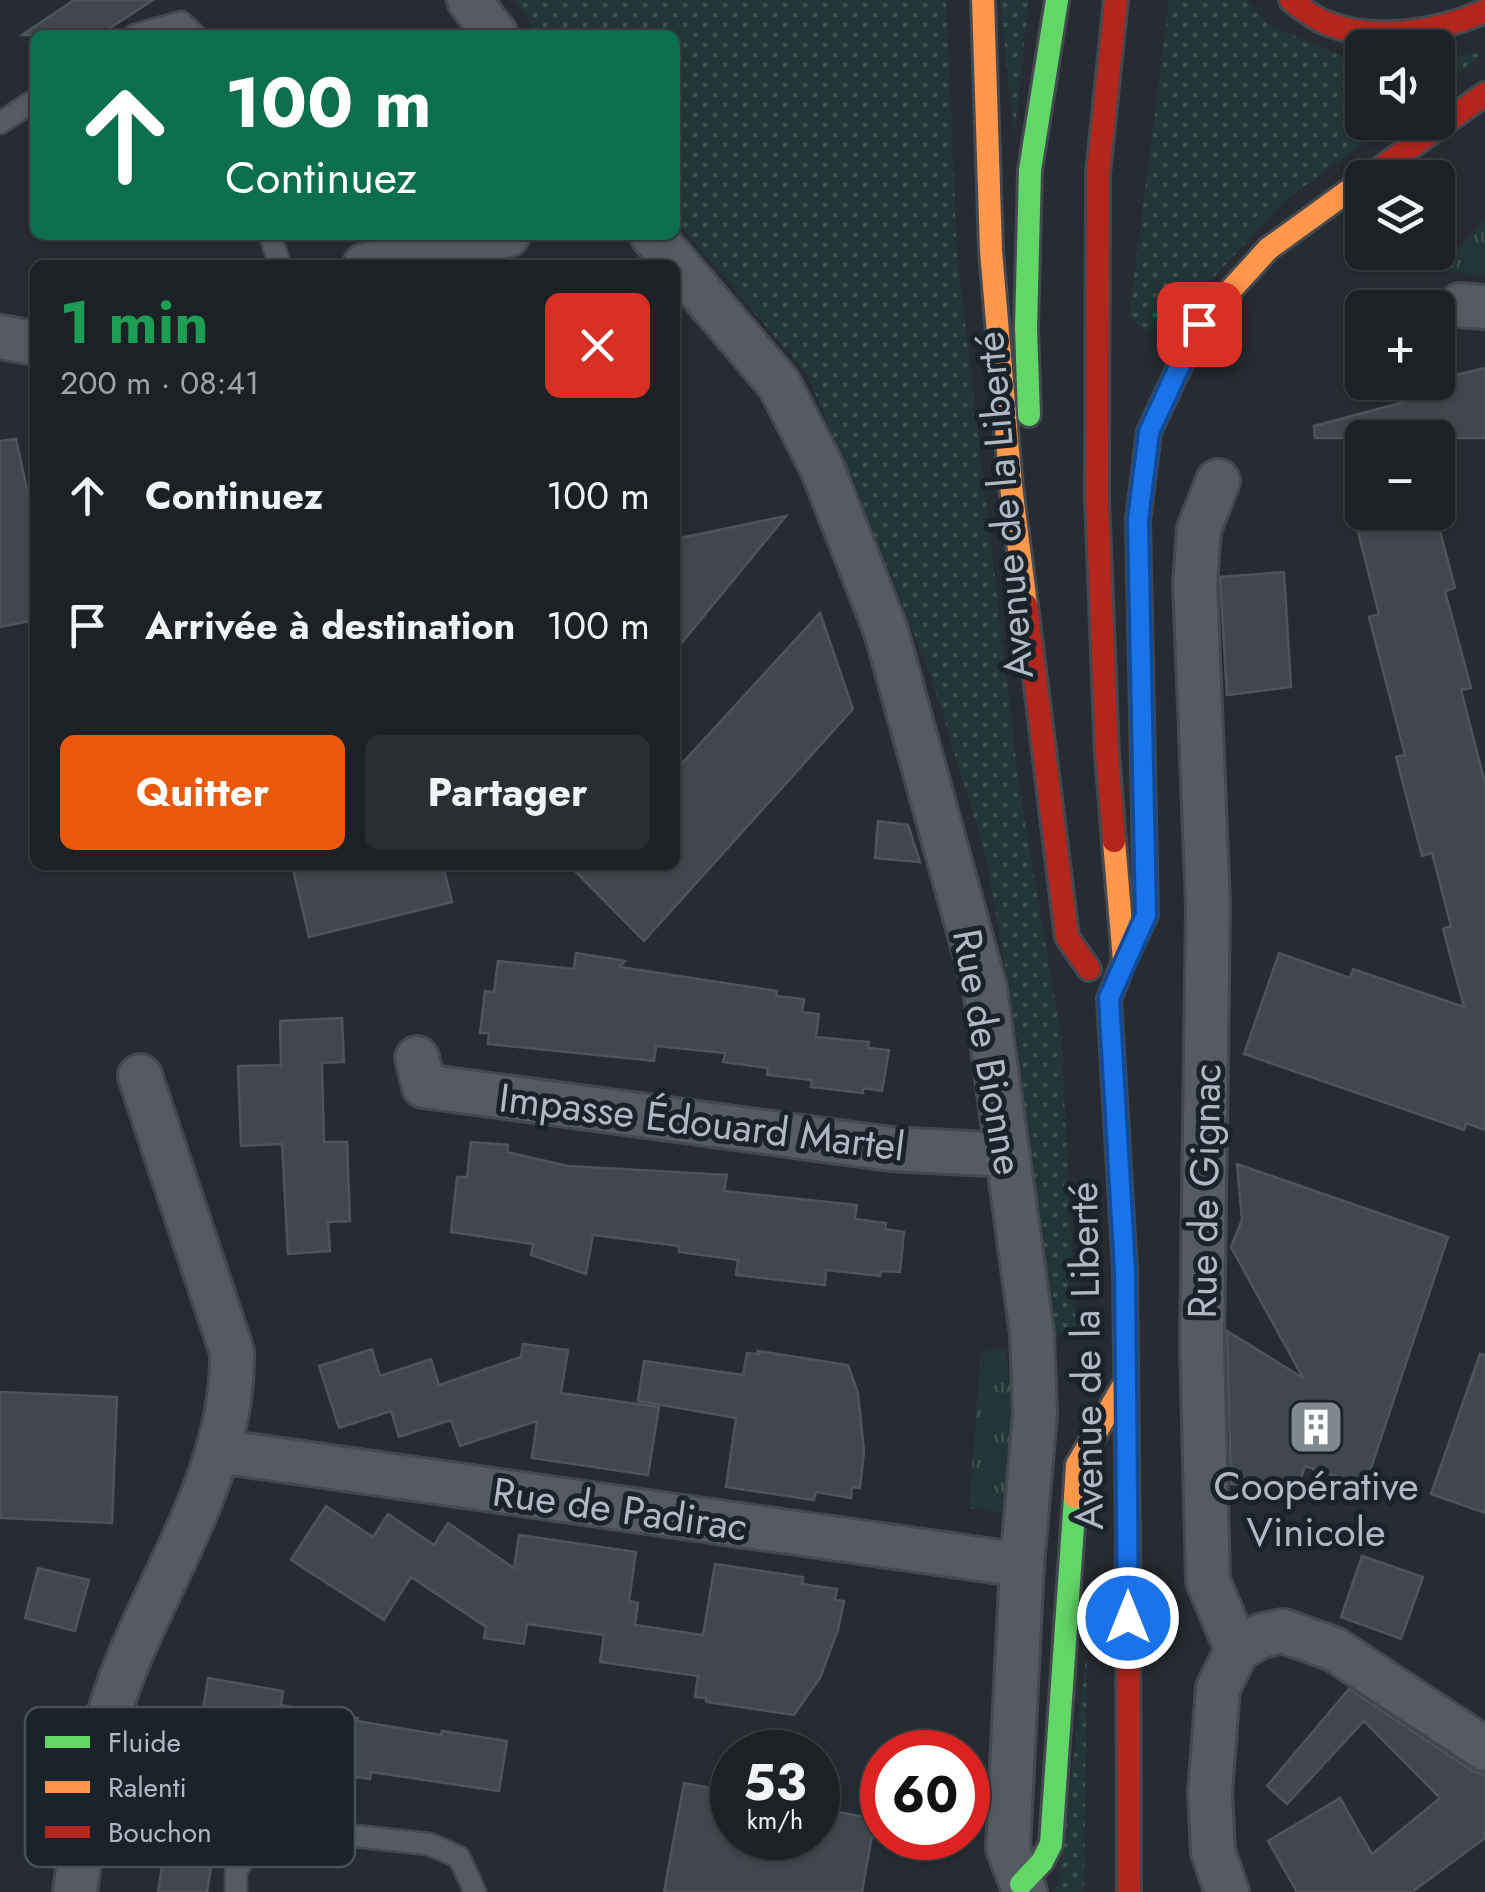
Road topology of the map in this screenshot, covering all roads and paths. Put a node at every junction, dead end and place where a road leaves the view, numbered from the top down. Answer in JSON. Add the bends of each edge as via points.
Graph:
{"nodes":[{"id":1,"x":469,"y":0,"type":"edge"},
{"id":2,"x":983,"y":0,"type":"edge"},
{"id":3,"x":1058,"y":0,"type":"edge"},
{"id":4,"x":1116,"y":0,"type":"edge"},
{"id":5,"x":1291,"y":0,"type":"edge"},
{"id":6,"x":1485,"y":11,"type":"edge"},
{"id":7,"x":153,"y":30,"type":"edge"},
{"id":8,"x":190,"y":30,"type":"edge"},
{"id":9,"x":492,"y":30,"type":"edge"},
{"id":10,"x":1485,"y":94,"type":"edge"},
{"id":11,"x":30,"y":103,"type":"edge"},
{"id":12,"x":0,"y":123,"type":"edge"},
{"id":13,"x":1392,"y":160,"type":"edge"},
{"id":14,"x":1345,"y":193,"type":"edge"},
{"id":15,"x":484,"y":240,"type":"edge"},
{"id":16,"x":656,"y":240,"type":"edge"},
{"id":17,"x":389,"y":260,"type":"edge"},
{"id":18,"x":673,"y":260,"type":"edge"},
{"id":19,"x":680,"y":268,"type":"edge"},
{"id":20,"x":0,"y":337,"type":"edge"},
{"id":21,"x":30,"y":342,"type":"edge"},
{"id":22,"x":1218,"y":481,"type":"dead end"},
{"id":23,"x":1124,"y":961,"type":"junction"},
{"id":24,"x":1088,"y":969,"type":"junction"},
{"id":25,"x":1109,"y":998,"type":"junction"},
{"id":26,"x":418,"y":1058,"type":"dead end"},
{"id":27,"x":140,"y":1076,"type":"dead end"},
{"id":28,"x":1008,"y":1156,"type":"junction"},
{"id":29,"x":1128,"y":1379,"type":"junction"},
{"id":30,"x":218,"y":1451,"type":"junction"},
{"id":31,"x":1022,"y":1565,"type":"junction"},
{"id":32,"x":1237,"y":1650,"type":"junction"},
{"id":33,"x":112,"y":1707,"type":"edge"},
{"id":34,"x":1485,"y":1748,"type":"edge"},
{"id":35,"x":355,"y":1836,"type":"edge"},
{"id":36,"x":80,"y":1867,"type":"edge"},
{"id":37,"x":239,"y":1867,"type":"edge"},
{"id":38,"x":1021,"y":1889,"type":"edge"},
{"id":39,"x":75,"y":1892,"type":"edge"},
{"id":40,"x":236,"y":1892,"type":"edge"},
{"id":41,"x":475,"y":1892,"type":"edge"},
{"id":42,"x":1128,"y":1892,"type":"edge"},
{"id":43,"x":1227,"y":1892,"type":"edge"}],
"edges":[{"from":1,"to":9,"type":"street"},
{"from":2,"to":24,"type":"main road","via":[[991,251],[1011,486],[1066,937]]},
{"from":3,"to":24,"type":"main road","name":"Avenue de la Liberté","via":[[1030,170],[1026,328],[1032,473]]},
{"from":4,"to":23,"type":"main road","name":"Avenue de la Liberté","via":[[1098,174],[1096,498]]},
{"from":5,"to":6,"type":"main road","via":[[1325,23],[1382,34],[1463,23]]},
{"from":7,"to":8,"type":"lane","via":[[181,22]]},
{"from":10,"to":13,"type":"main road"},
{"from":11,"to":12,"type":"lane"},
{"from":14,"to":23,"type":"main road","via":[[1268,249],[1199,324],[1149,432],[1138,520],[1146,915]]},
{"from":15,"to":17,"type":"street"},
{"from":16,"to":18,"type":"street","name":"Rue de Bionne"},
{"from":19,"to":28,"type":"street","name":"Rue de Bionne","via":[[779,384],[822,468],[879,612],[985,989]]},
{"from":20,"to":21,"type":"street"},
{"from":22,"to":32,"type":"street","name":"Rue de Gignac","via":[[1198,529],[1195,584],[1208,905],[1202,1345],[1208,1582]]},
{"from":23,"to":25,"type":"main road","name":"Avenue de la Liberté"},
{"from":24,"to":25,"type":"main road","name":"Avenue de la Liberté"},
{"from":25,"to":29,"type":"main road","name":"Avenue de la Liberté"},
{"from":26,"to":28,"type":"street","name":"Impasse Édouard Martel","via":[[424,1086],[891,1148]]},
{"from":27,"to":30,"type":"street","via":[[232,1352]]},
{"from":28,"to":31,"type":"street","name":"Rue de Bionne","via":[[1032,1334],[1035,1414]]},
{"from":29,"to":38,"type":"main road","via":[[1077,1464],[1051,1844]]},
{"from":29,"to":42,"type":"main road","name":"Avenue de la Liberté"},
{"from":30,"to":31,"type":"street","name":"Rue de Padirac"},
{"from":30,"to":33,"type":"street"},
{"from":31,"to":38,"type":"street","name":"Rue de Bionne","via":[[1008,1848]]},
{"from":32,"to":34,"type":"street","via":[[1284,1630],[1334,1649]]},
{"from":32,"to":43,"type":"street","via":[[1218,1688],[1210,1793],[1214,1852]]},
{"from":35,"to":41,"type":"lane","via":[[429,1844],[459,1857]]},
{"from":36,"to":39,"type":"street"},
{"from":37,"to":40,"type":"lane"}]}
